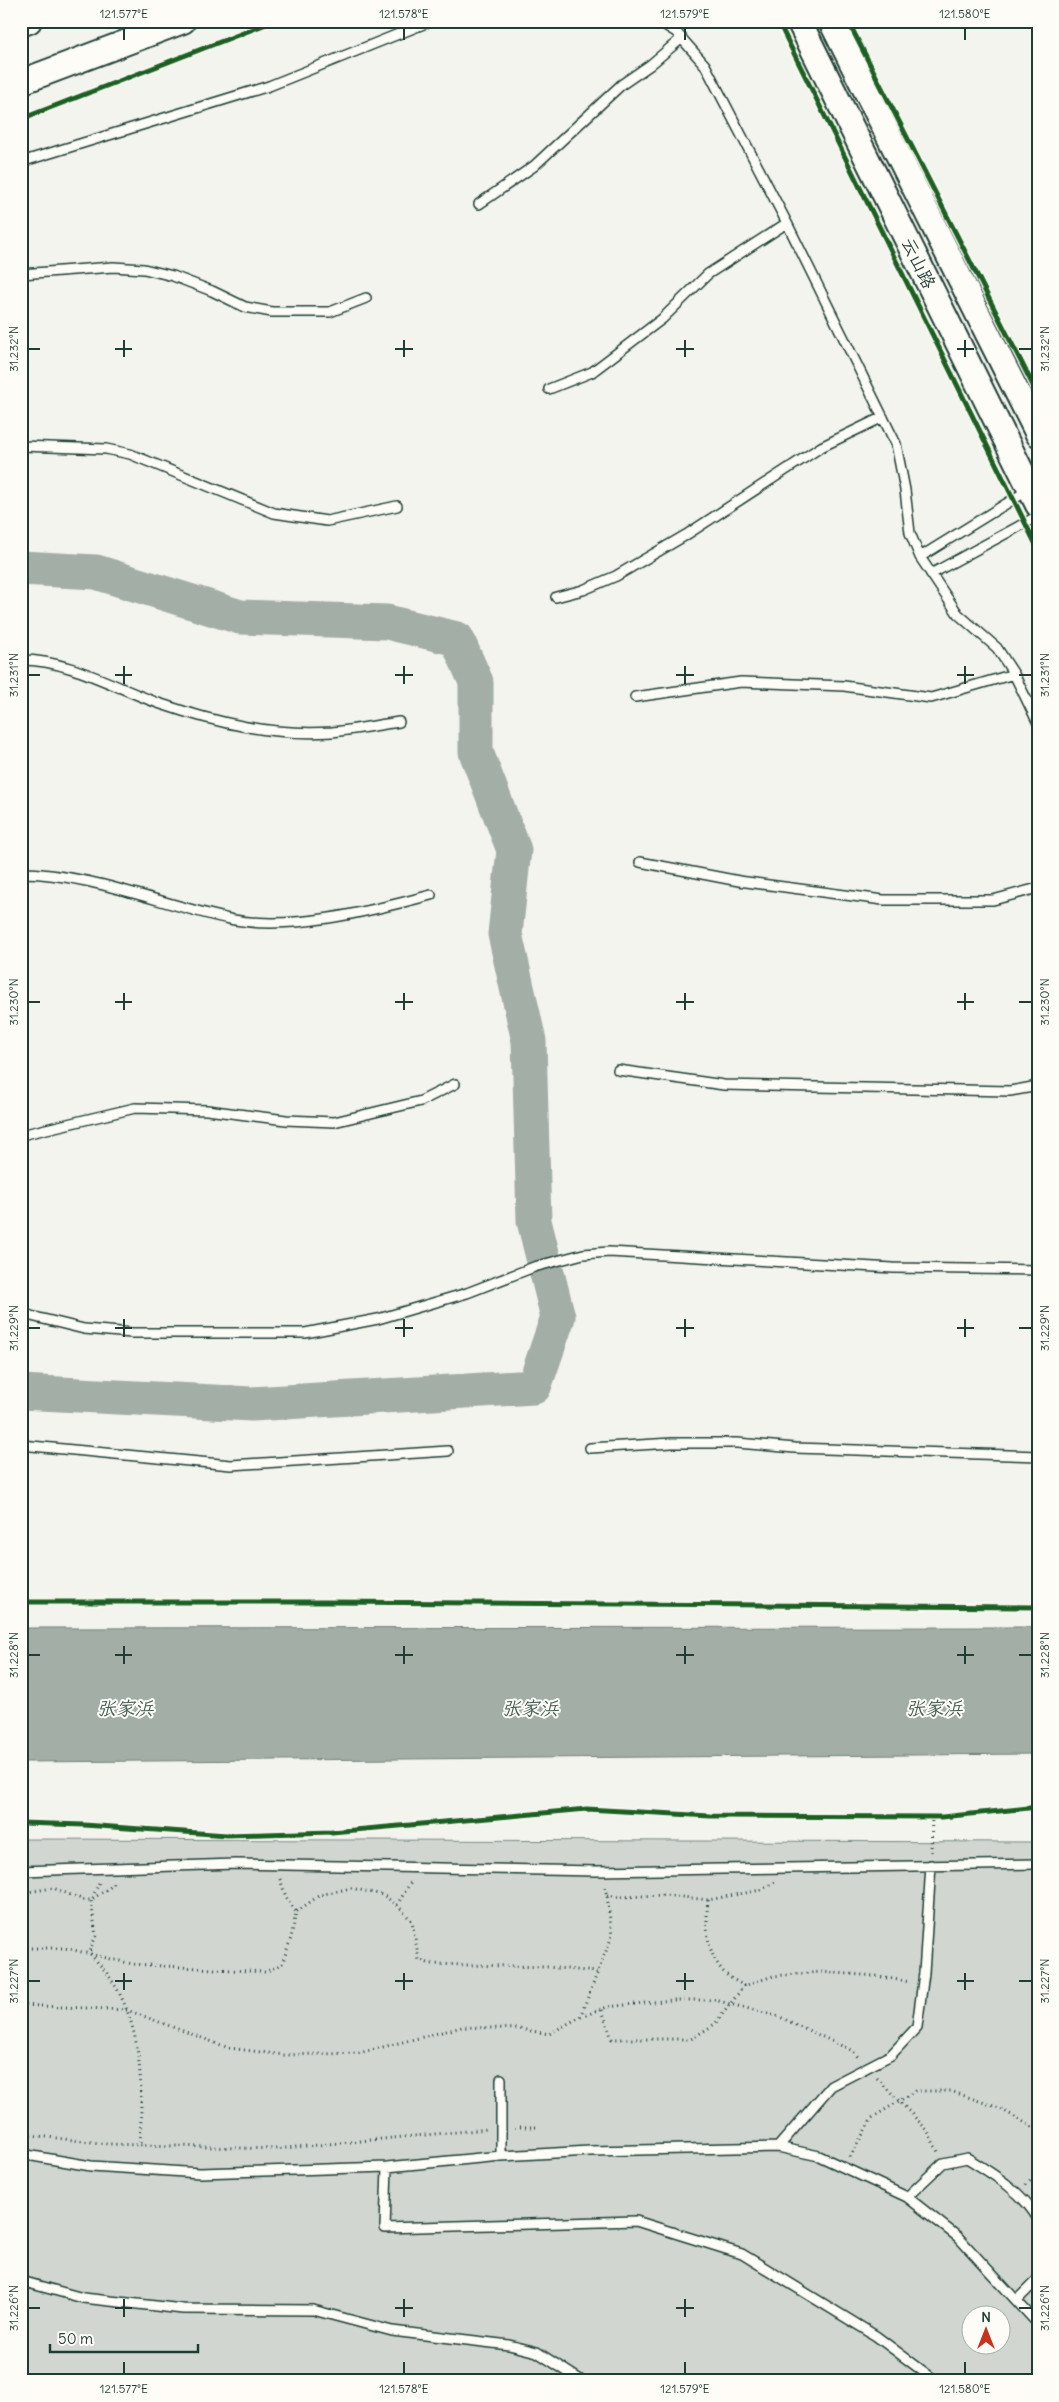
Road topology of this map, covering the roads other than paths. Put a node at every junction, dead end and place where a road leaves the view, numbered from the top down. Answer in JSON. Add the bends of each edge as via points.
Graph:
{"nodes":[{"id":1,"x":29,"y":21,"type":"edge"},
{"id":2,"x":183,"y":21,"type":"edge"},
{"id":3,"x":431,"y":21,"type":"edge"},
{"id":4,"x":658,"y":21,"type":"edge"},
{"id":5,"x":799,"y":21,"type":"edge"},
{"id":6,"x":831,"y":21,"type":"edge"},
{"id":7,"x":21,"y":24,"type":"edge"},
{"id":8,"x":682,"y":38,"type":"junction"},
{"id":9,"x":21,"y":82,"type":"edge"},
{"id":10,"x":21,"y":162,"type":"edge"},
{"id":11,"x":479,"y":204,"type":"dead end"},
{"id":12,"x":787,"y":224,"type":"junction"},
{"id":13,"x":21,"y":274,"type":"edge"},
{"id":14,"x":366,"y":298,"type":"dead end"},
{"id":15,"x":549,"y":389,"type":"dead end"},
{"id":16,"x":883,"y":417,"type":"junction"},
{"id":17,"x":1038,"y":434,"type":"edge"},
{"id":18,"x":21,"y":446,"type":"edge"},
{"id":19,"x":1034,"y":497,"type":"edge"},
{"id":20,"x":397,"y":506,"type":"dead end"},
{"id":21,"x":1038,"y":516,"type":"edge"},
{"id":22,"x":920,"y":557,"type":"junction"},
{"id":23,"x":931,"y":574,"type":"junction"},
{"id":24,"x":556,"y":597,"type":"dead end"},
{"id":25,"x":21,"y":660,"type":"edge"},
{"id":26,"x":1014,"y":674,"type":"junction"},
{"id":27,"x":635,"y":697,"type":"dead end"},
{"id":28,"x":399,"y":722,"type":"dead end"},
{"id":29,"x":1038,"y":723,"type":"edge"},
{"id":30,"x":640,"y":862,"type":"dead end"},
{"id":31,"x":21,"y":873,"type":"edge"},
{"id":32,"x":1038,"y":888,"type":"edge"},
{"id":33,"x":431,"y":894,"type":"dead end"},
{"id":34,"x":618,"y":1070,"type":"dead end"},
{"id":35,"x":455,"y":1084,"type":"dead end"},
{"id":36,"x":1038,"y":1086,"type":"edge"},
{"id":37,"x":21,"y":1136,"type":"edge"},
{"id":38,"x":1038,"y":1270,"type":"edge"},
{"id":39,"x":21,"y":1312,"type":"edge"},
{"id":40,"x":21,"y":1445,"type":"edge"},
{"id":41,"x":590,"y":1448,"type":"dead end"},
{"id":42,"x":448,"y":1451,"type":"dead end"},
{"id":43,"x":1038,"y":1456,"type":"edge"},
{"id":44,"x":1038,"y":1864,"type":"edge"},
{"id":45,"x":931,"y":1865,"type":"junction"},
{"id":46,"x":21,"y":1871,"type":"edge"},
{"id":47,"x":501,"y":2079,"type":"dead end"},
{"id":48,"x":778,"y":2146,"type":"junction"},
{"id":49,"x":21,"y":2154,"type":"edge"},
{"id":50,"x":501,"y":2156,"type":"junction"},
{"id":51,"x":387,"y":2168,"type":"junction"},
{"id":52,"x":907,"y":2196,"type":"junction"},
{"id":53,"x":1038,"y":2219,"type":"edge"},
{"id":54,"x":1038,"y":2279,"type":"edge"},
{"id":55,"x":21,"y":2281,"type":"edge"},
{"id":56,"x":1018,"y":2299,"type":"junction"},
{"id":57,"x":1038,"y":2324,"type":"edge"},
{"id":58,"x":582,"y":2381,"type":"edge"},
{"id":59,"x":936,"y":2381,"type":"edge"}],
"edges":[{"from":1,"to":7,"type":"main road"},
{"from":2,"to":9,"type":"main road"},
{"from":3,"to":10,"type":"lane","via":[[269,86]]},
{"from":4,"to":8,"type":"lane"},
{"from":5,"to":19,"type":"main road","name":"云山路"},
{"from":6,"to":17,"type":"main road","name":"云山路"},
{"from":8,"to":11,"type":"lane","via":[[621,85],[534,166]]},
{"from":8,"to":12,"type":"lane","via":[[705,65]]},
{"from":12,"to":15,"type":"lane","via":[[708,274],[662,320],[592,372]]},
{"from":12,"to":16,"type":"lane"},
{"from":13,"to":14,"type":"lane","via":[[113,267],[144,269],[173,276],[245,307],[272,312],[330,312]]},
{"from":16,"to":22,"type":"lane","via":[[896,444],[910,533]]},
{"from":16,"to":24,"type":"lane","via":[[821,446],[686,535],[616,576]]},
{"from":18,"to":20,"type":"lane","via":[[106,449],[130,454],[274,514],[298,518],[327,521]]},
{"from":19,"to":22,"type":"lane"},
{"from":21,"to":23,"type":"lane"},
{"from":22,"to":23,"type":"lane"},
{"from":23,"to":26,"type":"lane","via":[[958,614],[997,648]]},
{"from":25,"to":28,"type":"lane","via":[[38,660],[67,667],[209,720],[253,729],[332,732]]},
{"from":26,"to":27,"type":"lane","via":[[931,698],[844,686],[741,682]]},
{"from":26,"to":29,"type":"lane"},
{"from":30,"to":32,"type":"lane","via":[[739,881],[883,900],[994,900]]},
{"from":31,"to":33,"type":"lane","via":[[69,878],[226,919],[262,923],[305,921],[387,907]]},
{"from":34,"to":36,"type":"lane","via":[[724,1085],[1010,1092]]},
{"from":35,"to":37,"type":"lane","via":[[421,1101],[334,1122],[286,1120],[207,1110],[134,1108]]},
{"from":38,"to":39,"type":"lane","via":[[893,1268],[609,1252],[583,1254],[542,1264],[467,1293],[378,1319],[305,1333],[132,1333],[84,1328]]},
{"from":40,"to":42,"type":"lane","via":[[231,1465]]},
{"from":41,"to":43,"type":"lane","via":[[737,1444]]},
{"from":44,"to":45,"type":"lane"},
{"from":45,"to":46,"type":"lane","via":[[597,1871],[236,1864]]},
{"from":45,"to":48,"type":"lane","via":[[917,2027],[891,2056],[831,2086]]},
{"from":47,"to":50,"type":"lane"},
{"from":48,"to":50,"type":"lane"},
{"from":48,"to":52,"type":"lane","via":[[819,2156]]},
{"from":49,"to":51,"type":"lane","via":[[91,2166],[200,2173]]},
{"from":50,"to":51,"type":"lane"},
{"from":51,"to":59,"type":"lane","via":[[385,2228],[636,2221],[742,2254],[876,2336]]},
{"from":52,"to":53,"type":"lane","via":[[943,2163],[967,2158],[1018,2194]]},
{"from":52,"to":56,"type":"lane","via":[[958,2237]]},
{"from":54,"to":56,"type":"lane"},
{"from":55,"to":58,"type":"lane","via":[[83,2298],[183,2309],[313,2310],[392,2331],[509,2345],[537,2352]]},
{"from":56,"to":57,"type":"lane"}]}
